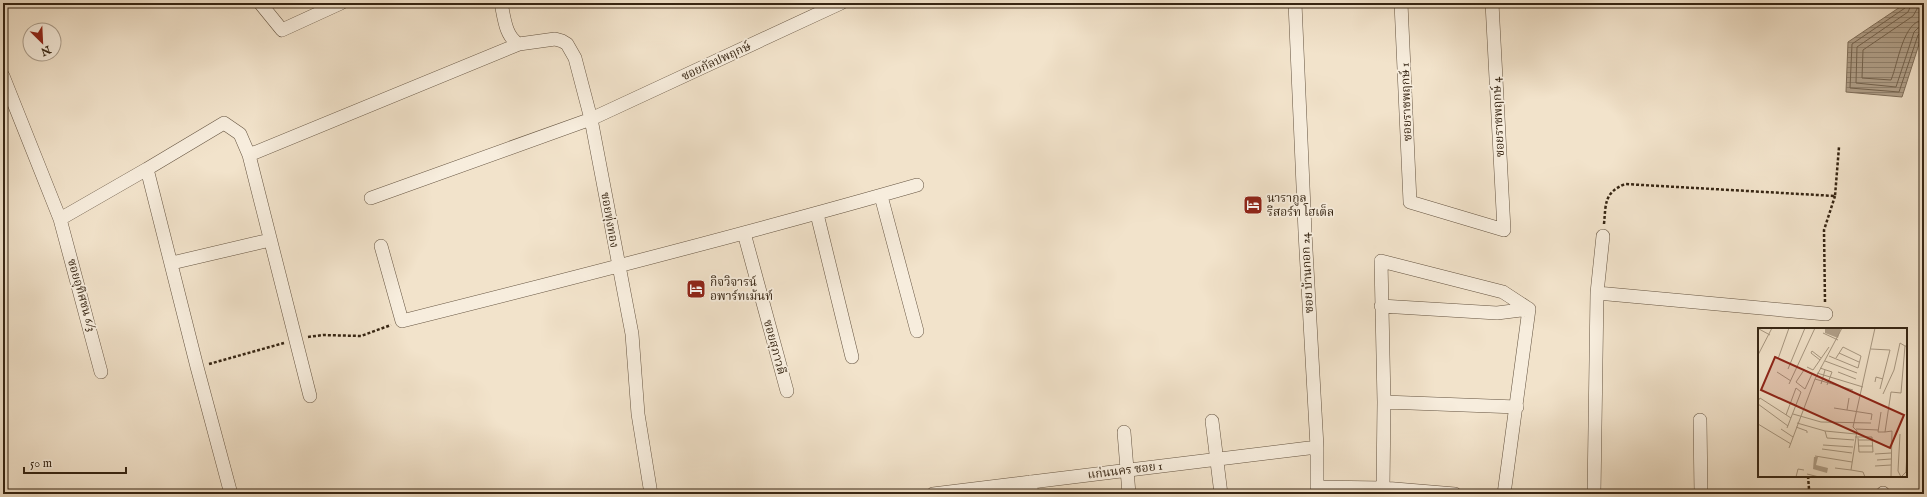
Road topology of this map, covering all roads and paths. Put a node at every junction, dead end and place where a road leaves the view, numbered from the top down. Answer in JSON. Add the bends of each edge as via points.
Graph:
{"nodes":[{"id":1,"x":262,"y":3,"type":"edge"},
{"id":2,"x":341,"y":3,"type":"edge"},
{"id":3,"x":501,"y":3,"type":"edge"},
{"id":4,"x":841,"y":3,"type":"edge"},
{"id":5,"x":1295,"y":3,"type":"edge"},
{"id":6,"x":1401,"y":3,"type":"edge"},
{"id":7,"x":1492,"y":3,"type":"edge"},
{"id":8,"x":519,"y":44,"type":"junction"},
{"id":9,"x":3,"y":76,"type":"edge"},
{"id":10,"x":591,"y":119,"type":"junction"},
{"id":11,"x":1839,"y":147,"type":"dead end"},
{"id":12,"x":249,"y":156,"type":"junction"},
{"id":13,"x":147,"y":169,"type":"junction"},
{"id":14,"x":916,"y":186,"type":"dead end"},
{"id":15,"x":881,"y":196,"type":"junction"},
{"id":16,"x":1836,"y":196,"type":"junction"},
{"id":17,"x":371,"y":198,"type":"dead end"},
{"id":18,"x":817,"y":214,"type":"junction"},
{"id":19,"x":60,"y":219,"type":"junction"},
{"id":20,"x":1504,"y":230,"type":"joint"},
{"id":21,"x":744,"y":234,"type":"junction"},
{"id":22,"x":1603,"y":236,"type":"joint"},
{"id":23,"x":270,"y":240,"type":"junction"},
{"id":24,"x":381,"y":246,"type":"dead end"},
{"id":25,"x":172,"y":263,"type":"junction"},
{"id":26,"x":618,"y":267,"type":"junction"},
{"id":27,"x":1597,"y":293,"type":"junction"},
{"id":28,"x":1381,"y":306,"type":"junction"},
{"id":29,"x":1529,"y":309,"type":"junction"},
{"id":30,"x":1826,"y":314,"type":"joint"},
{"id":31,"x":917,"y":331,"type":"dead end"},
{"id":32,"x":852,"y":357,"type":"dead end"},
{"id":33,"x":101,"y":372,"type":"dead end"},
{"id":34,"x":787,"y":392,"type":"dead end"},
{"id":35,"x":310,"y":396,"type":"dead end"},
{"id":36,"x":1384,"y":402,"type":"junction"},
{"id":37,"x":1517,"y":406,"type":"junction"},
{"id":38,"x":1700,"y":420,"type":"dead end"},
{"id":39,"x":1212,"y":421,"type":"dead end"},
{"id":40,"x":1124,"y":432,"type":"dead end"},
{"id":41,"x":1317,"y":447,"type":"junction"},
{"id":42,"x":1216,"y":459,"type":"junction"},
{"id":43,"x":1127,"y":470,"type":"junction"},
{"id":44,"x":1808,"y":477,"type":"edge"},
{"id":45,"x":1031,"y":488,"type":"edge"},
{"id":46,"x":1383,"y":488,"type":"junction"},
{"id":47,"x":1317,"y":490,"type":"edge"},
{"id":48,"x":231,"y":494,"type":"edge"},
{"id":49,"x":652,"y":494,"type":"edge"},
{"id":50,"x":938,"y":494,"type":"edge"},
{"id":51,"x":1129,"y":494,"type":"edge"},
{"id":52,"x":1220,"y":494,"type":"edge"},
{"id":53,"x":1455,"y":494,"type":"edge"},
{"id":54,"x":1504,"y":494,"type":"edge"},
{"id":55,"x":1594,"y":494,"type":"edge"},
{"id":56,"x":1701,"y":494,"type":"edge"},
{"id":57,"x":1812,"y":494,"type":"edge"}],
"edges":[{"from":1,"to":2,"type":"street","via":[[282,30]]},
{"from":3,"to":8,"type":"street","via":[[507,29],[514,42]]},
{"from":4,"to":10,"type":"street","name":"ซอยกัลปพฤกษ์"},
{"from":5,"to":41,"type":"street","name":"ซอย บ้านกอก 24"},
{"from":6,"to":20,"type":"street","name":"ซอยราชพฤกษ์ 1","via":[[1410,202]]},
{"from":7,"to":20,"type":"street","name":"ซอยราชพฤกษ์ 4"},
{"from":8,"to":10,"type":"street","name":"ซอยทุ่งทอง","via":[[555,39],[567,44],[576,58]]},
{"from":8,"to":12,"type":"street","name":"ซอยทุ่งทอง"},
{"from":9,"to":19,"type":"street","name":"ซอยอุทิศชน 6/3"},
{"from":10,"to":17,"type":"street","name":"ซอยกัลปพฤกษ์"},
{"from":10,"to":26,"type":"street","name":"ซอยทุ่งทอง"},
{"from":11,"to":16,"type":"path"},
{"from":12,"to":13,"type":"street","via":[[240,134],[224,123]]},
{"from":12,"to":23,"type":"street"},
{"from":13,"to":19,"type":"street"},
{"from":13,"to":25,"type":"street"},
{"from":14,"to":15,"type":"street"},
{"from":15,"to":18,"type":"street"},
{"from":15,"to":31,"type":"street"},
{"from":16,"to":22,"type":"path","via":[[1625,184],[1614,189],[1607,199]]},
{"from":16,"to":30,"type":"path","via":[[1824,230]]},
{"from":18,"to":21,"type":"street"},
{"from":18,"to":32,"type":"street"},
{"from":19,"to":33,"type":"street","name":"ซอยอุทิศชน 6/3"},
{"from":21,"to":26,"type":"street"},
{"from":21,"to":34,"type":"street","name":"ซอยสุภาวดี"},
{"from":22,"to":27,"type":"street"},
{"from":23,"to":25,"type":"street"},
{"from":23,"to":35,"type":"street"},
{"from":24,"to":26,"type":"street","via":[[402,321]]},
{"from":25,"to":48,"type":"street"},
{"from":26,"to":49,"type":"street","name":"ซอยทุ่งทอง","via":[[632,334],[638,414]]},
{"from":27,"to":30,"type":"street"},
{"from":27,"to":55,"type":"street"},
{"from":28,"to":29,"type":"street","via":[[1497,313]]},
{"from":28,"to":29,"type":"street","via":[[1381,261],[1503,292]]},
{"from":28,"to":36,"type":"street"},
{"from":29,"to":37,"type":"street"},
{"from":36,"to":37,"type":"street"},
{"from":36,"to":46,"type":"street"},
{"from":37,"to":54,"type":"street"},
{"from":38,"to":56,"type":"street"},
{"from":39,"to":42,"type":"street"},
{"from":40,"to":43,"type":"street"},
{"from":41,"to":42,"type":"street","name":"แก่นนคร ซอย 1"},
{"from":41,"to":47,"type":"street","name":"ซอย บ้านกอก 24"},
{"from":42,"to":43,"type":"street","name":"แก่นนคร ซอย 1"},
{"from":42,"to":52,"type":"street"},
{"from":43,"to":45,"type":"street","name":"แก่นนคร ซอย 1"},
{"from":43,"to":51,"type":"street"},
{"from":44,"to":57,"type":"path"},
{"from":45,"to":50,"type":"street","name":"แก่นนคร ซอย 1"},
{"from":46,"to":47,"type":"street"},
{"from":46,"to":53,"type":"street"}]}
